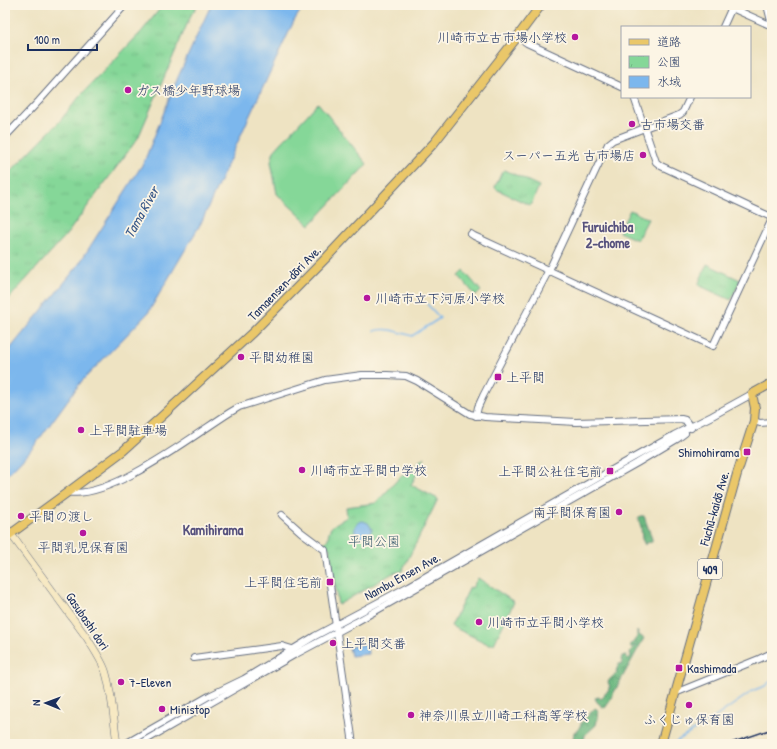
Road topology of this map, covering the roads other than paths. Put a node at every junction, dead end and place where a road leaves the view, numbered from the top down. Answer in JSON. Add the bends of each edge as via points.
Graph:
{"nodes":[{"id":1,"x":125,"y":5,"type":"edge"},
{"id":2,"x":541,"y":5,"type":"edge"},
{"id":3,"x":767,"y":5,"type":"edge"},
{"id":4,"x":732,"y":6,"type":"edge"},
{"id":5,"x":772,"y":25,"type":"edge"},
{"id":6,"x":723,"y":26,"type":"edge"},
{"id":7,"x":518,"y":37,"type":"junction"},
{"id":8,"x":621,"y":87,"type":"edge"},
{"id":9,"x":634,"y":98,"type":"edge"},
{"id":10,"x":690,"y":98,"type":"edge"},
{"id":11,"x":645,"y":128,"type":"junction"},
{"id":12,"x":5,"y":137,"type":"edge"},
{"id":13,"x":772,"y":219,"type":"edge"},
{"id":14,"x":471,"y":234,"type":"dead end"},
{"id":15,"x":548,"y":271,"type":"junction"},
{"id":16,"x":772,"y":383,"type":"edge"},
{"id":17,"x":752,"y":394,"type":"junction"},
{"id":18,"x":476,"y":416,"type":"junction"},
{"id":19,"x":754,"y":421,"type":"junction"},
{"id":20,"x":772,"y":422,"type":"edge"},
{"id":21,"x":690,"y":428,"type":"junction"},
{"id":22,"x":68,"y":492,"type":"junction"},
{"id":23,"x":282,"y":515,"type":"dead end"},
{"id":24,"x":5,"y":526,"type":"edge"},
{"id":25,"x":8,"y":535,"type":"edge"},
{"id":26,"x":336,"y":625,"type":"junction"},
{"id":27,"x":337,"y":632,"type":"junction"},
{"id":28,"x":292,"y":649,"type":"junction"},
{"id":29,"x":772,"y":653,"type":"edge"},
{"id":30,"x":194,"y":658,"type":"dead end"},
{"id":31,"x":675,"y":693,"type":"junction"},
{"id":32,"x":117,"y":744,"type":"edge"},
{"id":33,"x":125,"y":744,"type":"edge"},
{"id":34,"x":139,"y":744,"type":"edge"},
{"id":35,"x":353,"y":744,"type":"edge"},
{"id":36,"x":661,"y":744,"type":"edge"}],
"edges":[{"from":1,"to":12,"type":"street"},
{"from":2,"to":7,"type":"main road","name":"Tamaensen-dōri Ave."},
{"from":3,"to":5,"type":"street"},
{"from":4,"to":5,"type":"street"},
{"from":4,"to":6,"type":"street"},
{"from":7,"to":8,"type":"street"},
{"from":7,"to":22,"type":"main road","name":"Tamaensen-dōri Ave.","via":[[434,144],[263,322],[156,422]]},
{"from":9,"to":11,"type":"street"},
{"from":10,"to":11,"type":"street","via":[[683,112]]},
{"from":11,"to":13,"type":"street","via":[[656,162],[661,166]]},
{"from":11,"to":15,"type":"street","via":[[608,144]]},
{"from":13,"to":15,"type":"street","via":[[713,346]]},
{"from":14,"to":15,"type":"street"},
{"from":15,"to":18,"type":"street","via":[[483,396]]},
{"from":16,"to":17,"type":"main road"},
{"from":17,"to":19,"type":"main road","name":"Fuchū-kaidō Ave.","number":"409"},
{"from":17,"to":21,"type":"street","name":"Nambu Ensen Ave."},
{"from":18,"to":21,"type":"street","via":[[576,422],[681,419],[686,420]]},
{"from":18,"to":22,"type":"street","via":[[406,376],[340,377],[234,410],[122,480],[85,493]]},
{"from":19,"to":20,"type":"street"},
{"from":19,"to":31,"type":"main road","name":"Fuchū-kaidō Ave.","number":"409"},
{"from":21,"to":26,"type":"street","name":"Nambu Ensen Ave."},
{"from":21,"to":27,"type":"street","name":"Nambu Ensen Ave.","via":[[663,448]]},
{"from":22,"to":25,"type":"main road","name":"Tamaensen-dōri Ave."},
{"from":23,"to":26,"type":"street","via":[[325,550]]},
{"from":24,"to":25,"type":"main road","name":"Gasubashi dori"},
{"from":25,"to":32,"type":"main road","name":"Gasubashi dori","via":[[98,656],[108,683]]},
{"from":26,"to":27,"type":"street"},
{"from":26,"to":28,"type":"street","name":"Nambu Ensen Ave."},
{"from":27,"to":34,"type":"street","name":"Nambu Ensen Ave."},
{"from":27,"to":35,"type":"street"},
{"from":28,"to":30,"type":"street","via":[[282,646]]},
{"from":28,"to":33,"type":"street","name":"Nambu Ensen Ave.","via":[[244,679]]},
{"from":29,"to":31,"type":"street"},
{"from":31,"to":36,"type":"main road","name":"Fuchū-kaidō Ave.","number":"409"}]}
